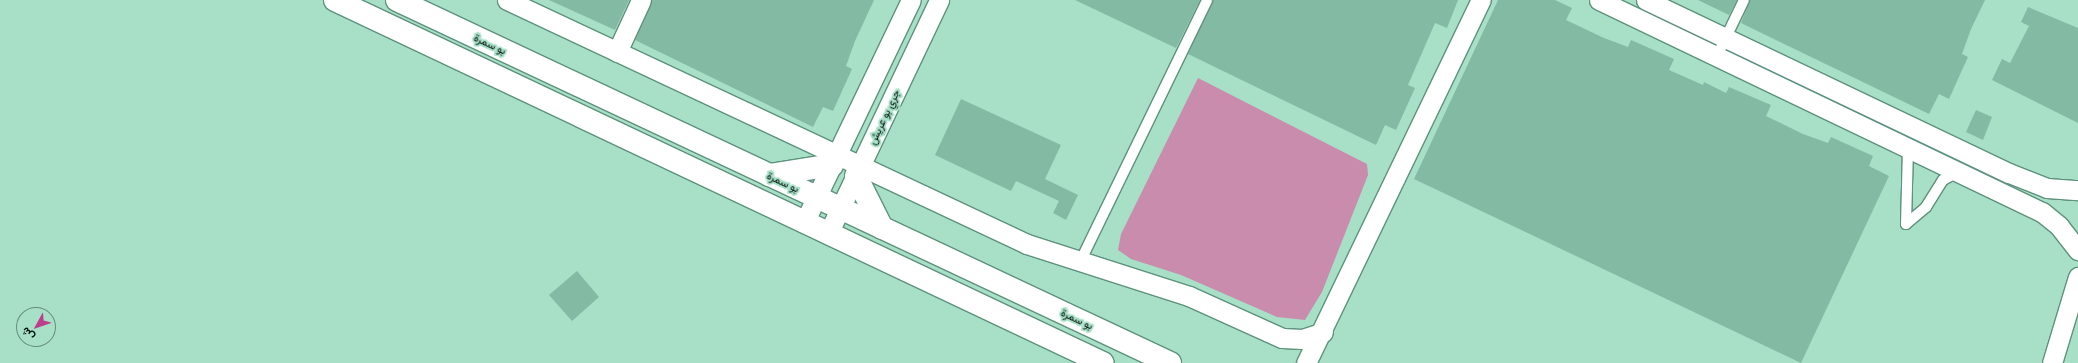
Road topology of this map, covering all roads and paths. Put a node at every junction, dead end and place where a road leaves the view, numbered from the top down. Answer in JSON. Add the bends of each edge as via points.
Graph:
{"nodes":[{"id":1,"x":335,"y":0,"type":"edge"},
{"id":2,"x":397,"y":0,"type":"edge"},
{"id":3,"x":507,"y":0,"type":"edge"},
{"id":4,"x":641,"y":0,"type":"edge"},
{"id":5,"x":911,"y":0,"type":"edge"},
{"id":6,"x":939,"y":0,"type":"edge"},
{"id":7,"x":1207,"y":0,"type":"edge"},
{"id":8,"x":1481,"y":0,"type":"edge"},
{"id":9,"x":1599,"y":0,"type":"edge"},
{"id":10,"x":1646,"y":0,"type":"edge"},
{"id":11,"x":1744,"y":0,"type":"edge"},
{"id":12,"x":1726,"y":37,"type":"junction"},
{"id":13,"x":617,"y":52,"type":"junction"},
{"id":14,"x":1717,"y":56,"type":"junction"},
{"id":15,"x":1908,"y":149,"type":"junction"},
{"id":16,"x":834,"y":160,"type":"junction"},
{"id":17,"x":859,"y":172,"type":"junction"},
{"id":18,"x":1956,"y":173,"type":"junction"},
{"id":19,"x":769,"y":175,"type":"junction"},
{"id":20,"x":2078,"y":190,"type":"edge"},
{"id":21,"x":817,"y":197,"type":"junction"},
{"id":22,"x":840,"y":208,"type":"junction"},
{"id":23,"x":804,"y":223,"type":"junction"},
{"id":24,"x":882,"y":228,"type":"junction"},
{"id":25,"x":828,"y":234,"type":"junction"},
{"id":26,"x":2078,"y":250,"type":"edge"},
{"id":27,"x":1080,"y":262,"type":"junction"},
{"id":28,"x":2078,"y":277,"type":"edge"},
{"id":29,"x":1323,"y":332,"type":"junction"},
{"id":30,"x":1104,"y":363,"type":"edge"},
{"id":31,"x":1170,"y":363,"type":"edge"},
{"id":32,"x":1306,"y":363,"type":"edge"},
{"id":33,"x":2052,"y":363,"type":"edge"}],
"edges":[{"from":1,"to":23,"type":"street"},
{"from":2,"to":19,"type":"street","name":"بو سمرة"},
{"from":3,"to":13,"type":"street"},
{"from":4,"to":13,"type":"street"},
{"from":5,"to":16,"type":"street"},
{"from":6,"to":17,"type":"street","name":"جري بو عريش"},
{"from":7,"to":27,"type":"lane"},
{"from":8,"to":29,"type":"street"},
{"from":9,"to":14,"type":"street"},
{"from":10,"to":12,"type":"street"},
{"from":11,"to":12,"type":"lane"},
{"from":12,"to":14,"type":"lane"},
{"from":12,"to":20,"type":"street","via":[[2008,173],[2060,192]]},
{"from":13,"to":16,"type":"street"},
{"from":14,"to":15,"type":"street"},
{"from":15,"to":18,"type":"street"},
{"from":15,"to":18,"type":"lane","via":[[1906,224],[1926,207],[1943,180]]},
{"from":16,"to":17,"type":"street"},
{"from":16,"to":19,"type":"street"},
{"from":16,"to":21,"type":"street"},
{"from":17,"to":22,"type":"street","name":"جري بو عريش"},
{"from":17,"to":24,"type":"street"},
{"from":17,"to":27,"type":"street","via":[[1027,244]]},
{"from":18,"to":26,"type":"street","via":[[2042,212],[2059,226]]},
{"from":19,"to":21,"type":"street","name":"بو سمرة"},
{"from":21,"to":22,"type":"street","name":"بو سمرة"},
{"from":21,"to":23,"type":"street"},
{"from":22,"to":24,"type":"street","name":"بو سمرة"},
{"from":22,"to":25,"type":"street","name":"جري بو عريش"},
{"from":23,"to":25,"type":"street"},
{"from":24,"to":31,"type":"street","name":"بو سمرة"},
{"from":25,"to":30,"type":"street"},
{"from":27,"to":29,"type":"street","via":[[1189,296],[1282,338],[1302,339]]},
{"from":28,"to":33,"type":"street"},
{"from":29,"to":32,"type":"street"}]}
